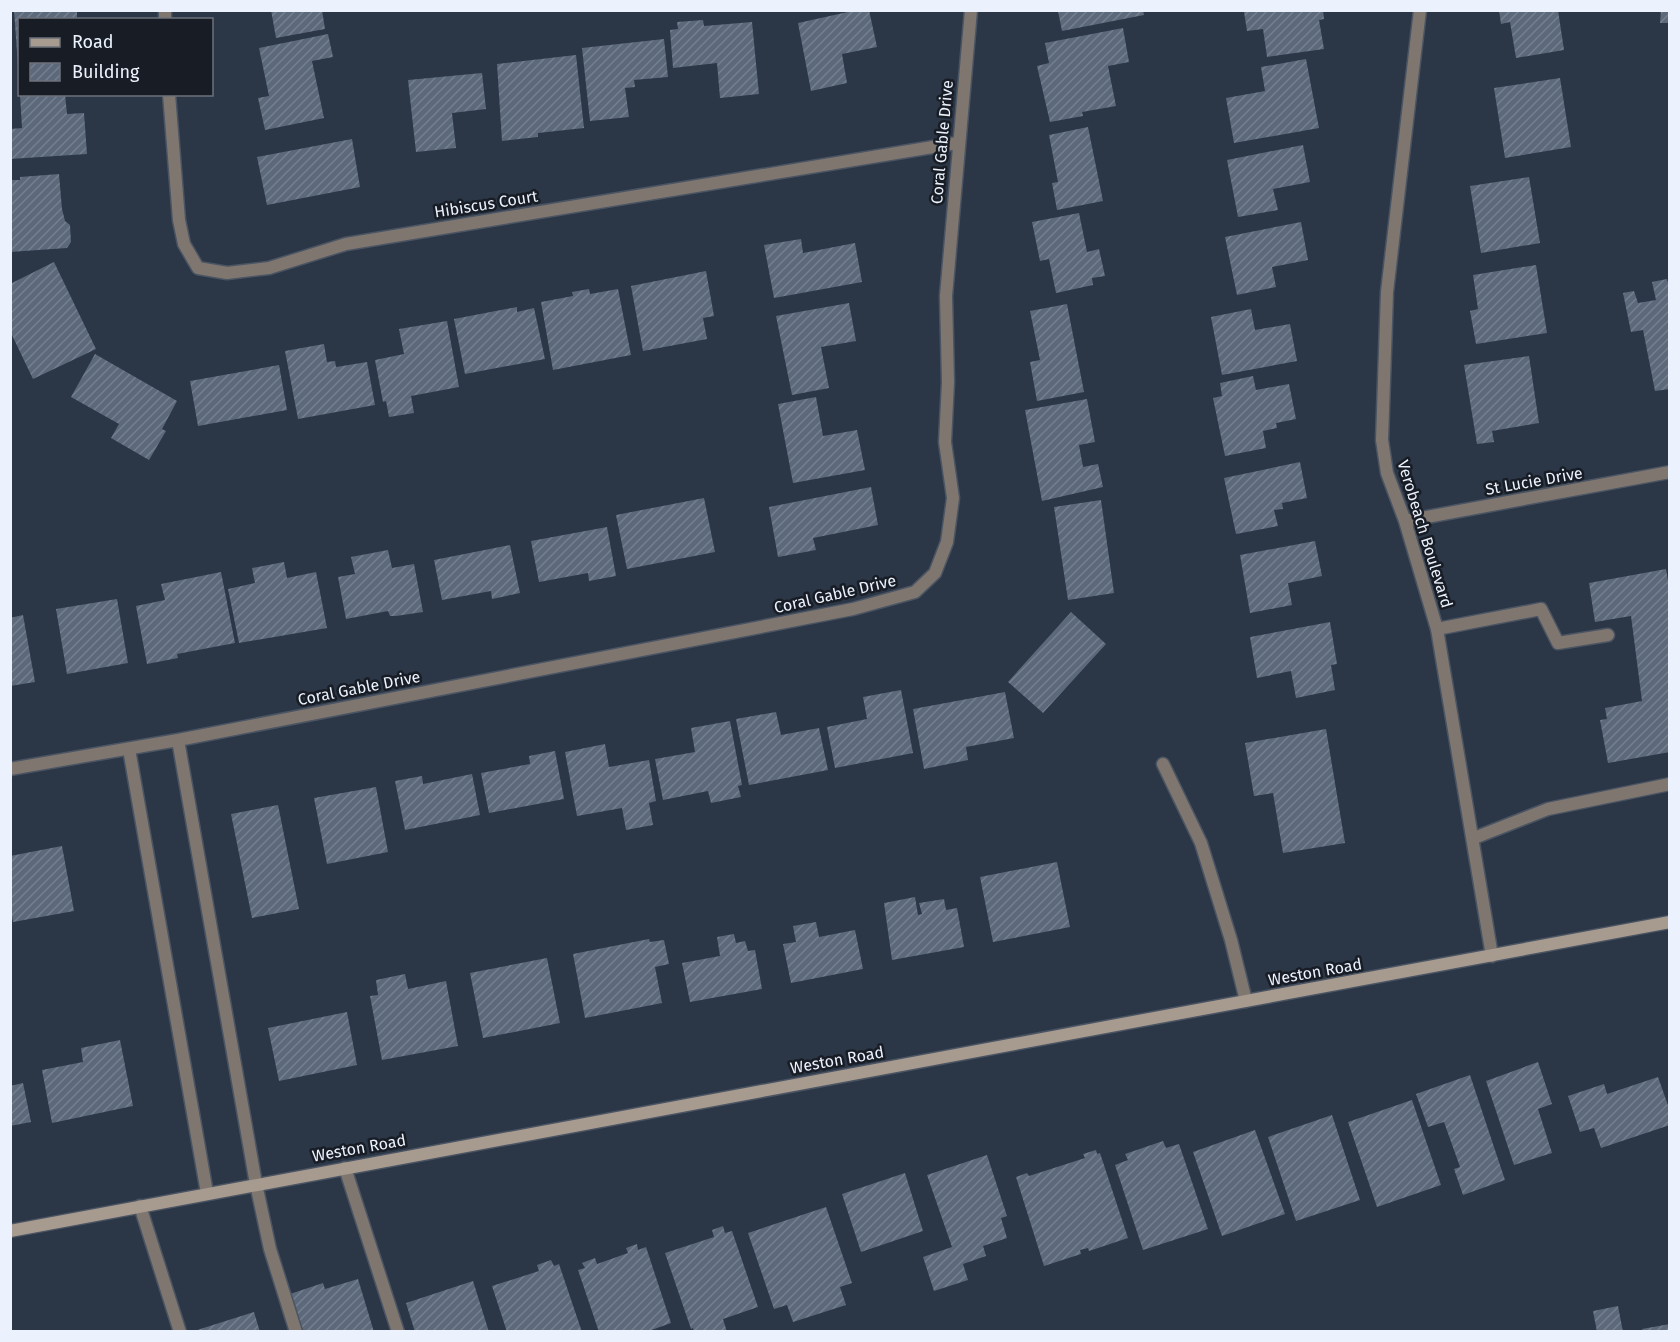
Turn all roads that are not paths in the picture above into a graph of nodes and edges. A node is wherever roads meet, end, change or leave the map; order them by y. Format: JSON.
{"nodes":[{"id":1,"x":971,"y":10,"type":"edge"},
{"id":2,"x":1420,"y":10,"type":"edge"},
{"id":3,"x":169,"y":96,"type":"edge"},
{"id":4,"x":957,"y":143,"type":"junction"},
{"id":5,"x":1670,"y":472,"type":"edge"},
{"id":6,"x":1405,"y":521,"type":"junction"},
{"id":7,"x":1437,"y":629,"type":"junction"},
{"id":8,"x":1608,"y":635,"type":"dead end"},
{"id":9,"x":178,"y":740,"type":"junction"},
{"id":10,"x":129,"y":749,"type":"junction"},
{"id":11,"x":1163,"y":764,"type":"dead end"},
{"id":12,"x":10,"y":769,"type":"edge"},
{"id":13,"x":1670,"y":784,"type":"edge"},
{"id":14,"x":1474,"y":838,"type":"junction"},
{"id":15,"x":1670,"y":922,"type":"edge"},
{"id":16,"x":1492,"y":956,"type":"junction"},
{"id":17,"x":1246,"y":1001,"type":"junction"},
{"id":18,"x":345,"y":1168,"type":"junction"},
{"id":19,"x":256,"y":1184,"type":"junction"},
{"id":20,"x":207,"y":1193,"type":"junction"},
{"id":21,"x":140,"y":1206,"type":"junction"},
{"id":22,"x":10,"y":1231,"type":"edge"},
{"id":23,"x":180,"y":1332,"type":"edge"},
{"id":24,"x":296,"y":1332,"type":"edge"},
{"id":25,"x":398,"y":1332,"type":"edge"}],
"edges":[{"from":1,"to":4,"type":"street","name":"Coral Gable Drive"},
{"from":2,"to":6,"type":"street","name":"Verobeach Boulevard"},
{"from":3,"to":4,"type":"street","name":"Hibiscus Court"},
{"from":4,"to":9,"type":"street","name":"Coral Gable Drive"},
{"from":5,"to":6,"type":"street","name":"St Lucie Drive"},
{"from":6,"to":7,"type":"street","name":"Verobeach Boulevard"},
{"from":7,"to":8,"type":"street"},
{"from":7,"to":14,"type":"street","name":"Verobeach Boulevard"},
{"from":9,"to":10,"type":"street","name":"Coral Gable Drive"},
{"from":9,"to":19,"type":"street"},
{"from":10,"to":12,"type":"street","name":"Coral Gable Drive"},
{"from":10,"to":20,"type":"street"},
{"from":11,"to":17,"type":"street"},
{"from":13,"to":14,"type":"street"},
{"from":14,"to":16,"type":"street","name":"Verobeach Boulevard"},
{"from":15,"to":16,"type":"main road","name":"Weston Road"},
{"from":16,"to":17,"type":"main road","name":"Weston Road"},
{"from":17,"to":18,"type":"main road","name":"Weston Road"},
{"from":18,"to":19,"type":"main road","name":"Weston Road"},
{"from":18,"to":25,"type":"street"},
{"from":19,"to":20,"type":"main road","name":"Weston Road"},
{"from":19,"to":24,"type":"street"},
{"from":20,"to":21,"type":"main road","name":"Weston Road"},
{"from":21,"to":22,"type":"main road","name":"Weston Road"},
{"from":21,"to":23,"type":"street"}]}
